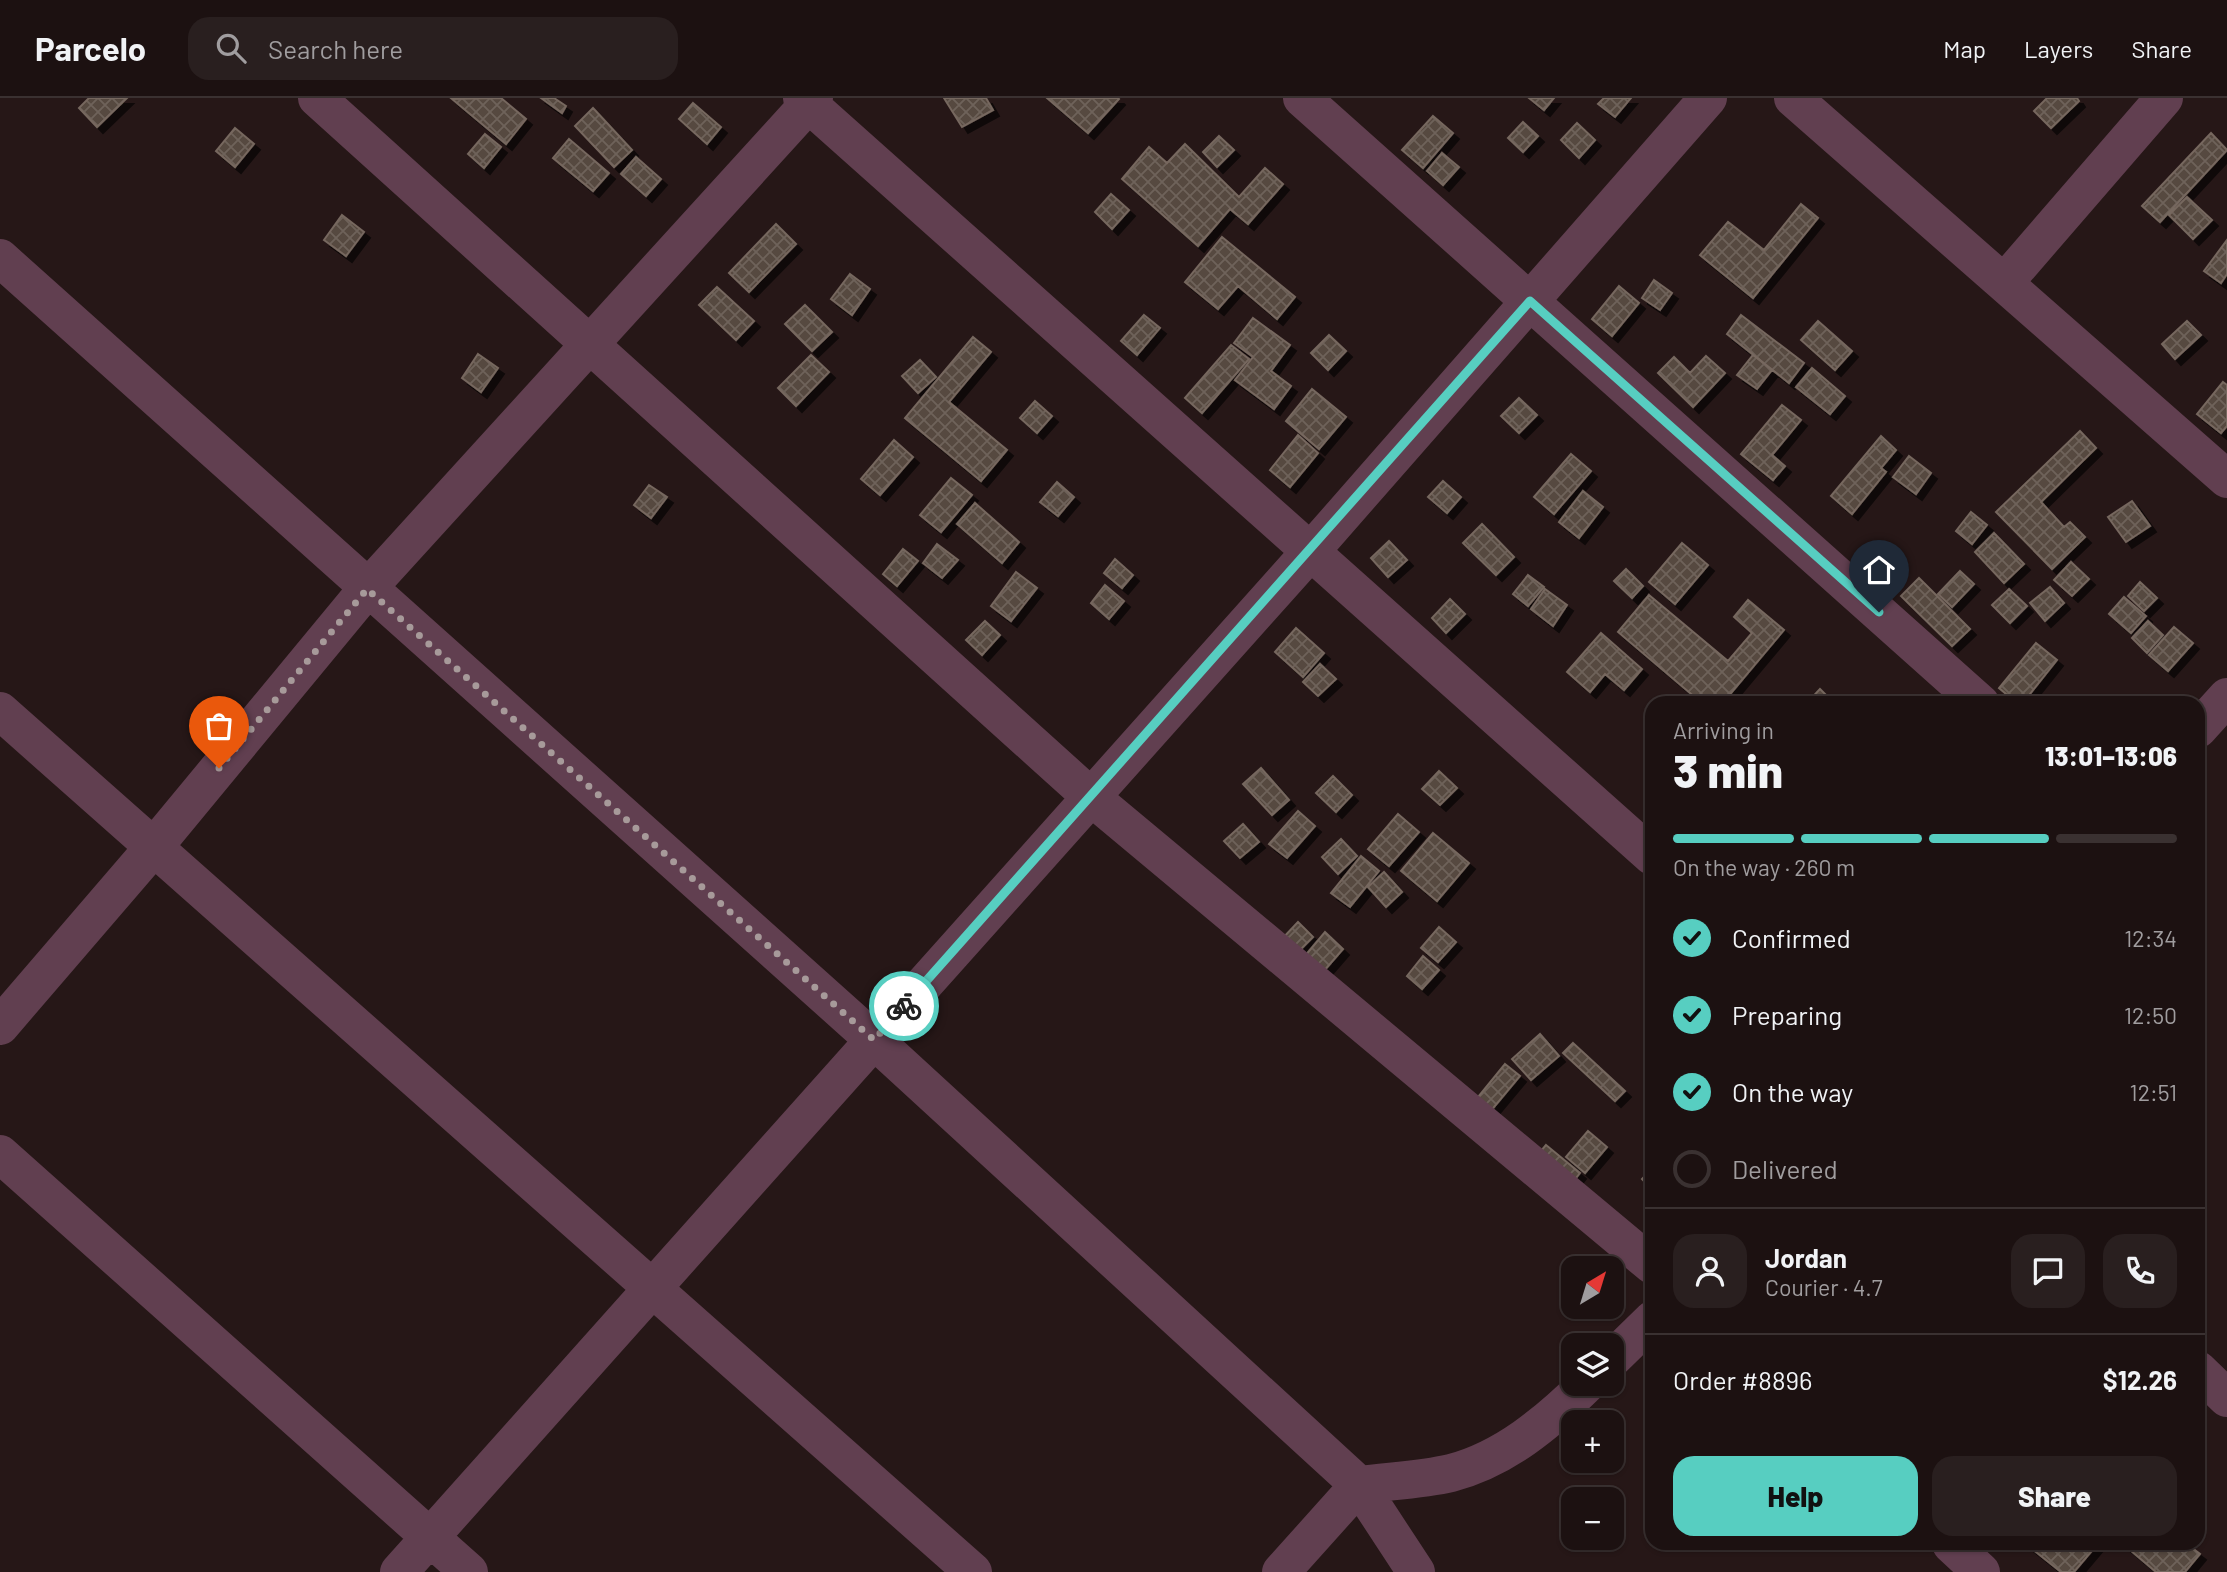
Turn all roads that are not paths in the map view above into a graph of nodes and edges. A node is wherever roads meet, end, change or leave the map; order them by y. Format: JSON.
{"nodes":[{"id":1,"x":317,"y":98,"type":"edge"},
{"id":2,"x":1302,"y":98,"type":"edge"},
{"id":3,"x":1708,"y":98,"type":"edge"},
{"id":4,"x":1793,"y":98,"type":"edge"},
{"id":5,"x":2164,"y":98,"type":"edge"},
{"id":6,"x":808,"y":100,"type":"edge"},
{"id":7,"x":0,"y":258,"type":"edge"},
{"id":8,"x":2004,"y":283,"type":"junction"},
{"id":9,"x":1530,"y":301,"type":"junction"},
{"id":10,"x":591,"y":343,"type":"junction"},
{"id":11,"x":2227,"y":479,"type":"edge"},
{"id":12,"x":1310,"y":552,"type":"junction"},
{"id":13,"x":367,"y":589,"type":"junction"},
{"id":14,"x":1972,"y":696,"type":"edge"},
{"id":15,"x":2227,"y":697,"type":"edge"},
{"id":16,"x":0,"y":711,"type":"edge"},
{"id":17,"x":2205,"y":721,"type":"edge"},
{"id":18,"x":1091,"y":797,"type":"junction"},
{"id":19,"x":153,"y":848,"type":"junction"},
{"id":20,"x":1645,"y":850,"type":"edge"},
{"id":21,"x":0,"y":1026,"type":"edge"},
{"id":22,"x":874,"y":1040,"type":"junction"},
{"id":23,"x":0,"y":1154,"type":"edge"},
{"id":24,"x":1645,"y":1259,"type":"edge"},
{"id":25,"x":651,"y":1289,"type":"junction"},
{"id":26,"x":1645,"y":1327,"type":"edge"},
{"id":27,"x":1624,"y":1347,"type":"edge"},
{"id":28,"x":2205,"y":1377,"type":"edge"},
{"id":29,"x":1575,"y":1396,"type":"edge"},
{"id":30,"x":2227,"y":1398,"type":"edge"},
{"id":31,"x":1359,"y":1485,"type":"junction"},
{"id":32,"x":430,"y":1538,"type":"junction"},
{"id":33,"x":1957,"y":1550,"type":"edge"},
{"id":34,"x":399,"y":1572,"type":"edge"},
{"id":35,"x":469,"y":1572,"type":"edge"},
{"id":36,"x":973,"y":1572,"type":"edge"},
{"id":37,"x":1281,"y":1572,"type":"edge"},
{"id":38,"x":1416,"y":1572,"type":"edge"},
{"id":39,"x":1981,"y":1572,"type":"edge"}],
"edges":[{"from":1,"to":10,"type":"street"},
{"from":2,"to":9,"type":"street"},
{"from":3,"to":9,"type":"street"},
{"from":4,"to":8,"type":"street"},
{"from":5,"to":8,"type":"street"},
{"from":6,"to":10,"type":"street"},
{"from":6,"to":12,"type":"street"},
{"from":7,"to":13,"type":"street"},
{"from":8,"to":11,"type":"street"},
{"from":9,"to":12,"type":"street"},
{"from":9,"to":14,"type":"street"},
{"from":10,"to":13,"type":"street"},
{"from":10,"to":18,"type":"street"},
{"from":12,"to":18,"type":"street"},
{"from":12,"to":20,"type":"street"},
{"from":13,"to":19,"type":"street"},
{"from":13,"to":22,"type":"street"},
{"from":15,"to":17,"type":"street"},
{"from":16,"to":19,"type":"street"},
{"from":18,"to":22,"type":"street"},
{"from":18,"to":24,"type":"street"},
{"from":19,"to":21,"type":"street"},
{"from":19,"to":25,"type":"street"},
{"from":22,"to":25,"type":"street"},
{"from":22,"to":31,"type":"street"},
{"from":23,"to":32,"type":"street"},
{"from":25,"to":32,"type":"street"},
{"from":25,"to":36,"type":"street"},
{"from":26,"to":27,"type":"street"},
{"from":28,"to":30,"type":"street"},
{"from":29,"to":31,"type":"street"},
{"from":31,"to":37,"type":"street"},
{"from":31,"to":38,"type":"street"},
{"from":32,"to":34,"type":"street"},
{"from":32,"to":35,"type":"street"},
{"from":33,"to":39,"type":"street"}]}
